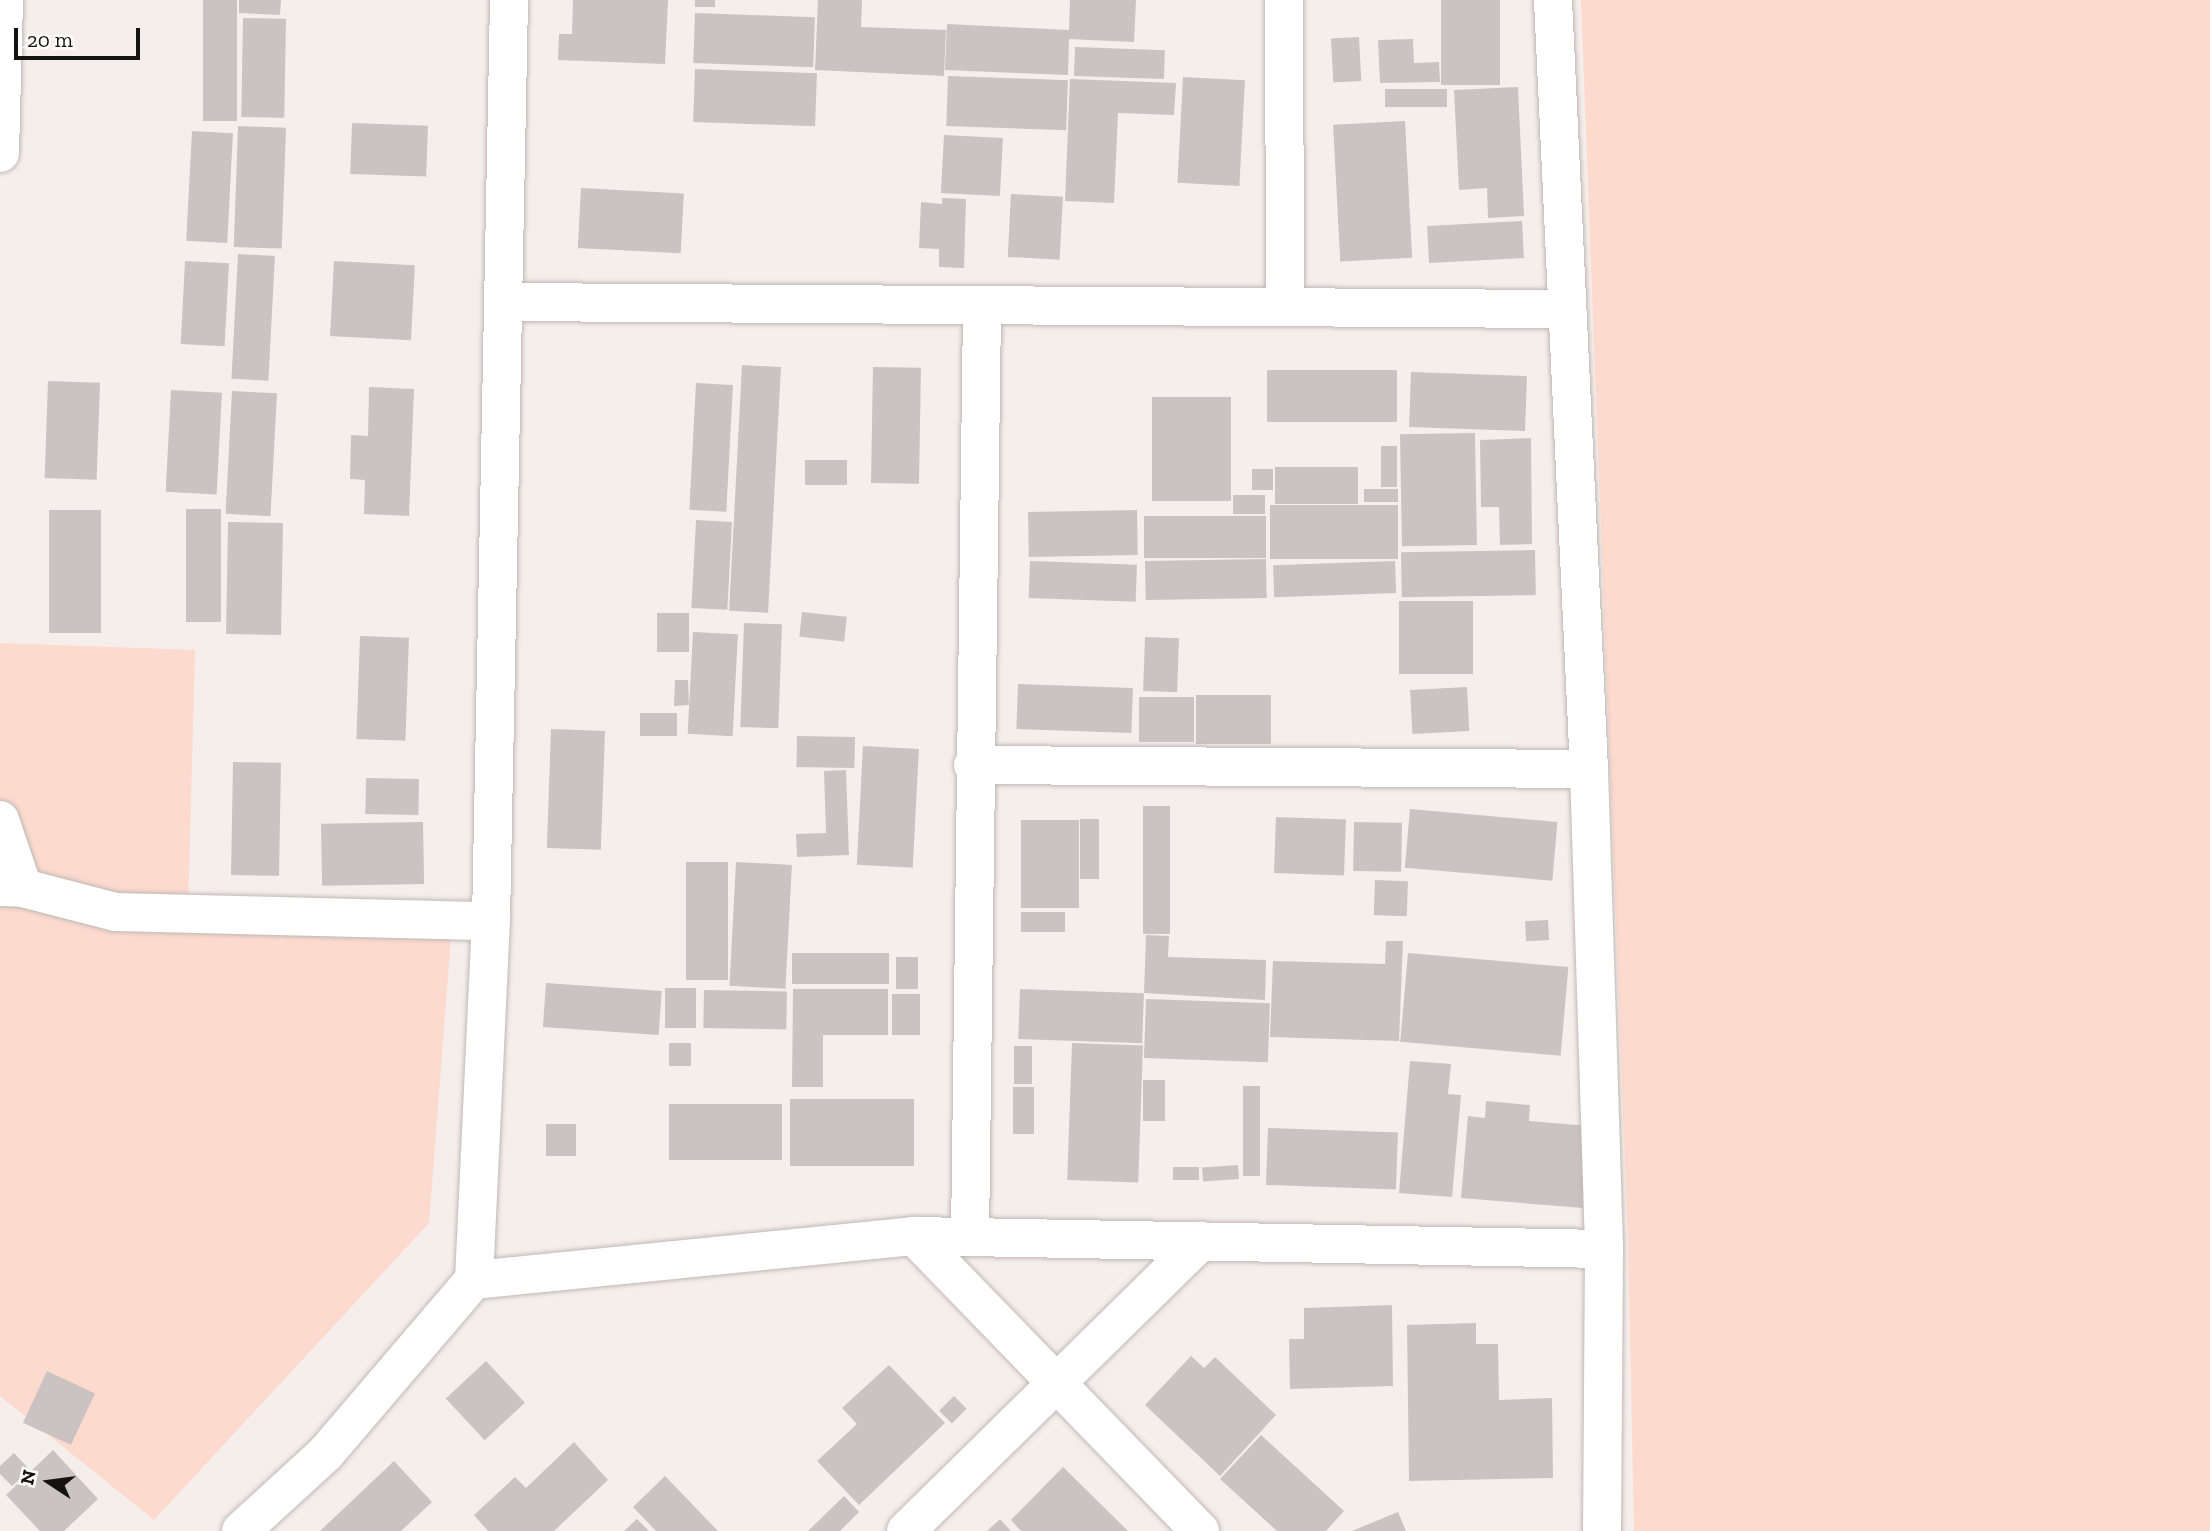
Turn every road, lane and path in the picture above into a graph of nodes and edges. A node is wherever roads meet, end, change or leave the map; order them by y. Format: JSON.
{"nodes":[{"id":1,"x":4,"y":0,"type":"edge"},
{"id":2,"x":509,"y":0,"type":"edge"},
{"id":3,"x":1284,"y":0,"type":"edge"},
{"id":4,"x":1553,"y":0,"type":"edge"},
{"id":5,"x":0,"y":153,"type":"edge"},
{"id":6,"x":504,"y":302,"type":"junction"},
{"id":7,"x":1285,"y":304,"type":"junction"},
{"id":8,"x":982,"y":306,"type":"junction"},
{"id":9,"x":1565,"y":309,"type":"junction"},
{"id":10,"x":973,"y":765,"type":"junction"},
{"id":11,"x":1589,"y":769,"type":"junction"},
{"id":12,"x":0,"y":820,"type":"edge"},
{"id":13,"x":12,"y":888,"type":"edge"},
{"id":14,"x":491,"y":920,"type":"junction"},
{"id":15,"x":914,"y":1236,"type":"junction"},
{"id":16,"x":970,"y":1237,"type":"junction"},
{"id":17,"x":1202,"y":1241,"type":"junction"},
{"id":18,"x":1604,"y":1249,"type":"junction"},
{"id":19,"x":474,"y":1280,"type":"junction"},
{"id":20,"x":1055,"y":1384,"type":"junction"},
{"id":21,"x":241,"y":1531,"type":"edge"},
{"id":22,"x":906,"y":1531,"type":"edge"},
{"id":23,"x":1200,"y":1531,"type":"edge"},
{"id":24,"x":1602,"y":1531,"type":"edge"}],
"edges":[{"from":1,"to":5,"type":"street"},
{"from":2,"to":6,"type":"street"},
{"from":3,"to":7,"type":"street"},
{"from":4,"to":9,"type":"street"},
{"from":6,"to":8,"type":"street"},
{"from":6,"to":14,"type":"street"},
{"from":7,"to":8,"type":"street"},
{"from":7,"to":9,"type":"street"},
{"from":8,"to":10,"type":"street"},
{"from":9,"to":11,"type":"street"},
{"from":10,"to":11,"type":"street"},
{"from":10,"to":16,"type":"street"},
{"from":11,"to":18,"type":"street"},
{"from":12,"to":13,"type":"street"},
{"from":13,"to":14,"type":"street"},
{"from":14,"to":19,"type":"street"},
{"from":15,"to":16,"type":"street"},
{"from":15,"to":19,"type":"street"},
{"from":15,"to":20,"type":"street"},
{"from":16,"to":17,"type":"street"},
{"from":17,"to":18,"type":"street"},
{"from":17,"to":20,"type":"street"},
{"from":18,"to":24,"type":"street"},
{"from":19,"to":21,"type":"street"},
{"from":20,"to":22,"type":"street"},
{"from":20,"to":23,"type":"street"}]}
